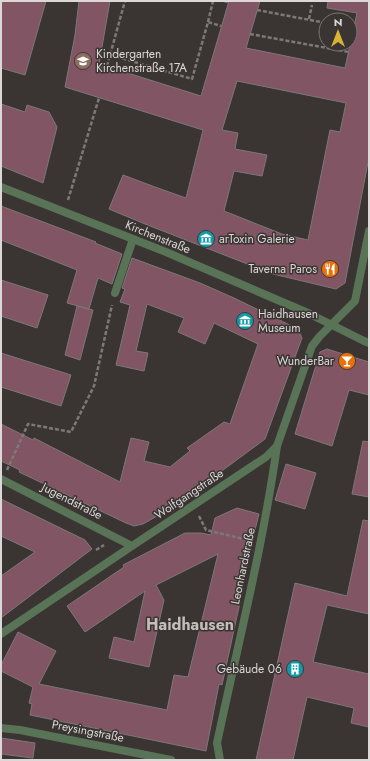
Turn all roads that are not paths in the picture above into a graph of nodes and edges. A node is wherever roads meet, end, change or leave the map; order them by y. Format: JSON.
{"nodes":[{"id":1,"x":1,"y":188,"type":"edge"},
{"id":2,"x":369,"y":230,"type":"edge"},
{"id":3,"x":132,"y":239,"type":"junction"},
{"id":4,"x":115,"y":293,"type":"road end"},
{"id":5,"x":332,"y":325,"type":"junction"},
{"id":6,"x":369,"y":343,"type":"edge"},
{"id":7,"x":277,"y":446,"type":"junction"},
{"id":8,"x":1,"y":479,"type":"edge"},
{"id":9,"x":132,"y":546,"type":"junction"},
{"id":10,"x":1,"y":634,"type":"edge"},
{"id":11,"x":1,"y":728,"type":"edge"},
{"id":12,"x":171,"y":760,"type":"edge"},
{"id":13,"x":220,"y":760,"type":"edge"}],
"edges":[{"from":1,"to":3,"type":"street","name":"Kirchenstraße"},
{"from":2,"to":5,"type":"street","name":"Wolfgangstraße"},
{"from":3,"to":4,"type":"street"},
{"from":3,"to":5,"type":"street","name":"Kirchenstraße"},
{"from":5,"to":6,"type":"street","name":"Kirchenstraße"},
{"from":5,"to":7,"type":"street","name":"Wolfgangstraße"},
{"from":7,"to":9,"type":"street","name":"Wolfgangstraße"},
{"from":7,"to":13,"type":"street","name":"Leonhardstraße"},
{"from":8,"to":9,"type":"street","name":"Jugendstraße"},
{"from":9,"to":10,"type":"street","name":"Wolfgangstraße"},
{"from":11,"to":12,"type":"street","name":"Preysingstraße"}]}
